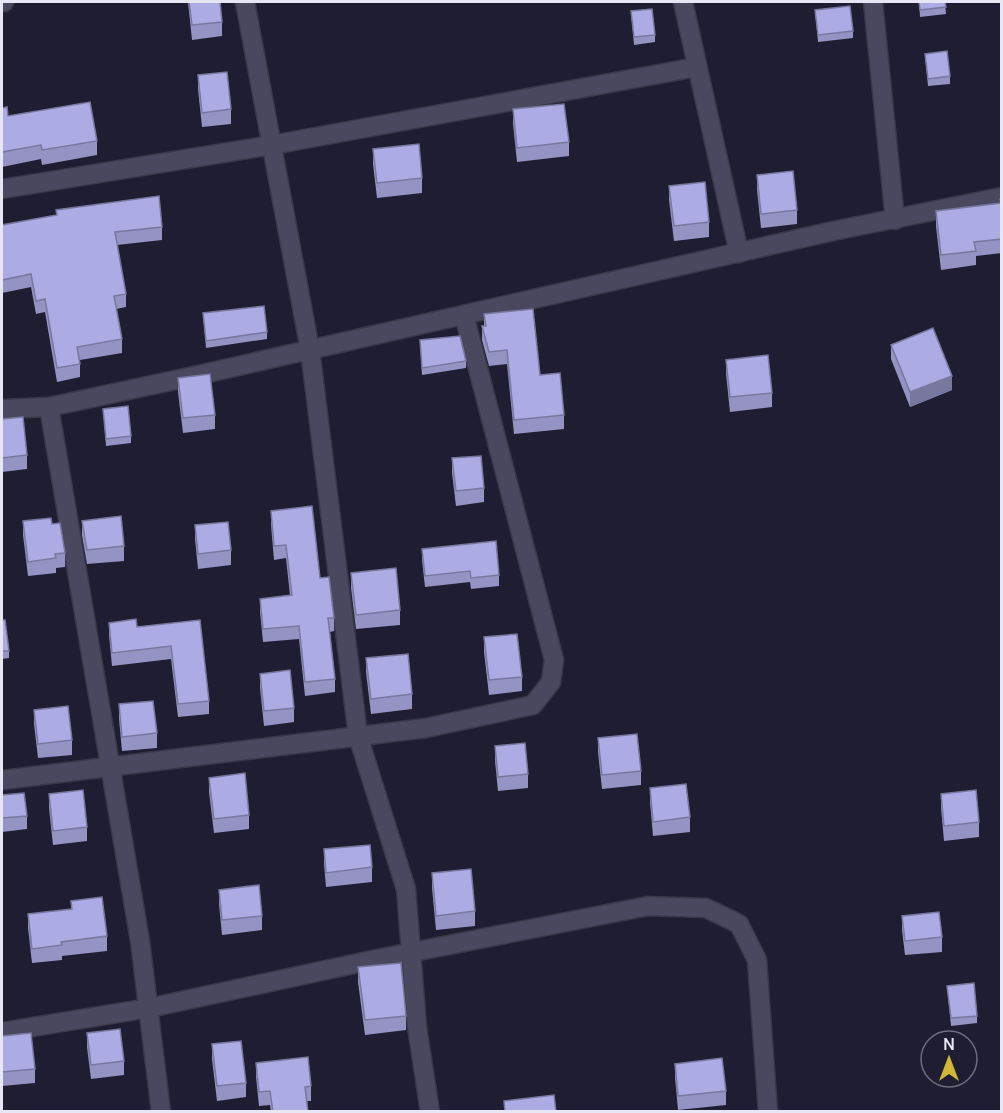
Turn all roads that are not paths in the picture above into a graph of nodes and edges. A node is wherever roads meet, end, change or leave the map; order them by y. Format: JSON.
{"nodes":[{"id":1,"x":245,"y":2,"type":"edge"},
{"id":2,"x":682,"y":2,"type":"edge"},
{"id":3,"x":873,"y":2,"type":"edge"},
{"id":4,"x":697,"y":67,"type":"junction"},
{"id":5,"x":272,"y":145,"type":"junction"},
{"id":6,"x":2,"y":189,"type":"edge"},
{"id":7,"x":1002,"y":197,"type":"edge"},
{"id":8,"x":895,"y":219,"type":"junction"},
{"id":9,"x":738,"y":253,"type":"junction"},
{"id":10,"x":464,"y":315,"type":"junction"},
{"id":11,"x":310,"y":350,"type":"junction"},
{"id":12,"x":49,"y":406,"type":"junction"},
{"id":13,"x":2,"y":409,"type":"edge"},
{"id":14,"x":358,"y":736,"type":"junction"},
{"id":15,"x":108,"y":767,"type":"junction"},
{"id":16,"x":2,"y":780,"type":"edge"},
{"id":17,"x":411,"y":952,"type":"junction"},
{"id":18,"x":149,"y":1008,"type":"junction"},
{"id":19,"x":2,"y":1032,"type":"edge"},
{"id":20,"x":161,"y":1112,"type":"edge"},
{"id":21,"x":430,"y":1112,"type":"edge"},
{"id":22,"x":768,"y":1112,"type":"edge"}],
"edges":[{"from":1,"to":5,"type":"street"},
{"from":2,"to":4,"type":"street"},
{"from":3,"to":8,"type":"street"},
{"from":4,"to":5,"type":"street"},
{"from":4,"to":9,"type":"street"},
{"from":5,"to":6,"type":"street"},
{"from":5,"to":11,"type":"street"},
{"from":7,"to":8,"type":"street"},
{"from":8,"to":9,"type":"street"},
{"from":9,"to":10,"type":"street"},
{"from":10,"to":11,"type":"street"},
{"from":10,"to":14,"type":"street"},
{"from":11,"to":12,"type":"street"},
{"from":11,"to":14,"type":"street"},
{"from":12,"to":13,"type":"street"},
{"from":12,"to":15,"type":"street"},
{"from":14,"to":15,"type":"street"},
{"from":14,"to":17,"type":"street"},
{"from":15,"to":16,"type":"street"},
{"from":15,"to":18,"type":"street"},
{"from":17,"to":18,"type":"street"},
{"from":17,"to":21,"type":"street"},
{"from":17,"to":22,"type":"street"},
{"from":18,"to":19,"type":"street"},
{"from":18,"to":20,"type":"street"}]}
